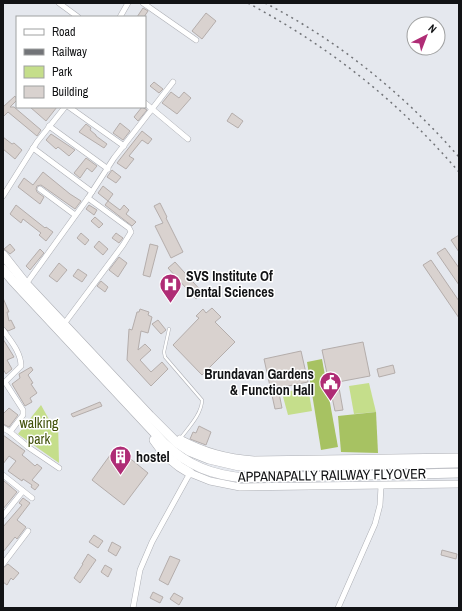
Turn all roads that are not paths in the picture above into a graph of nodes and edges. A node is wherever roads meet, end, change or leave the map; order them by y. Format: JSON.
{"nodes":[{"id":1,"x":59,"y":3,"type":"edge"},
{"id":2,"x":128,"y":3,"type":"edge"},
{"id":3,"x":142,"y":3,"type":"edge"},
{"id":4,"x":77,"y":16,"type":"edge"},
{"id":5,"x":121,"y":16,"type":"edge"},
{"id":6,"x":196,"y":40,"type":"dead end"},
{"id":7,"x":173,"y":82,"type":"dead end"},
{"id":8,"x":146,"y":104,"type":"edge"},
{"id":9,"x":64,"y":108,"type":"edge"},
{"id":10,"x":70,"y":108,"type":"edge"},
{"id":11,"x":153,"y":109,"type":"junction"},
{"id":12,"x":49,"y":126,"type":"junction"},
{"id":13,"x":188,"y":139,"type":"dead end"},
{"id":14,"x":124,"y":146,"type":"junction"},
{"id":15,"x":33,"y":148,"type":"junction"},
{"id":16,"x":108,"y":169,"type":"junction"},
{"id":17,"x":40,"y":189,"type":"dead end"},
{"id":18,"x":92,"y":192,"type":"junction"},
{"id":19,"x":3,"y":196,"type":"edge"},
{"id":20,"x":88,"y":198,"type":"junction"},
{"id":21,"x":75,"y":215,"type":"junction"},
{"id":22,"x":3,"y":255,"type":"edge"},
{"id":23,"x":3,"y":269,"type":"edge"},
{"id":24,"x":26,"y":284,"type":"junction"},
{"id":25,"x":64,"y":324,"type":"junction"},
{"id":26,"x":169,"y":329,"type":"dead end"},
{"id":27,"x":3,"y":330,"type":"edge"},
{"id":28,"x":89,"y":356,"type":"junction"},
{"id":29,"x":4,"y":382,"type":"edge"},
{"id":30,"x":147,"y":419,"type":"junction"},
{"id":31,"x":3,"y":428,"type":"edge"},
{"id":32,"x":10,"y":432,"type":"junction"},
{"id":33,"x":180,"y":439,"type":"junction"},
{"id":34,"x":459,"y":457,"type":"edge"},
{"id":35,"x":459,"y":463,"type":"edge"},
{"id":36,"x":59,"y":468,"type":"dead end"},
{"id":37,"x":190,"y":473,"type":"junction"},
{"id":38,"x":459,"y":473,"type":"edge"},
{"id":39,"x":3,"y":475,"type":"edge"},
{"id":40,"x":459,"y":484,"type":"edge"},
{"id":41,"x":381,"y":486,"type":"junction"},
{"id":42,"x":23,"y":491,"type":"junction"},
{"id":43,"x":32,"y":498,"type":"dead end"},
{"id":44,"x":3,"y":516,"type":"edge"},
{"id":45,"x":28,"y":531,"type":"dead end"},
{"id":46,"x":3,"y":564,"type":"edge"},
{"id":47,"x":133,"y":608,"type":"edge"},
{"id":48,"x":338,"y":608,"type":"edge"}],
"edges":[{"from":1,"to":4,"type":"street"},
{"from":2,"to":5,"type":"street"},
{"from":3,"to":6,"type":"street"},
{"from":7,"to":11,"type":"street"},
{"from":8,"to":11,"type":"street"},
{"from":9,"to":12,"type":"street"},
{"from":10,"to":14,"type":"street"},
{"from":11,"to":13,"type":"street"},
{"from":11,"to":14,"type":"street"},
{"from":12,"to":15,"type":"street"},
{"from":12,"to":16,"type":"street"},
{"from":14,"to":16,"type":"street"},
{"from":15,"to":18,"type":"street"},
{"from":15,"to":19,"type":"street"},
{"from":16,"to":18,"type":"street"},
{"from":17,"to":21,"type":"street"},
{"from":18,"to":20,"type":"street"},
{"from":20,"to":21,"type":"street"},
{"from":20,"to":25,"type":"street"},
{"from":21,"to":24,"type":"street"},
{"from":22,"to":24,"type":"highway"},
{"from":23,"to":28,"type":"highway"},
{"from":24,"to":25,"type":"highway"},
{"from":25,"to":28,"type":"highway"},
{"from":26,"to":33,"type":"lane"},
{"from":27,"to":29,"type":"street"},
{"from":28,"to":30,"type":"highway"},
{"from":29,"to":32,"type":"street"},
{"from":30,"to":33,"type":"highway"},
{"from":30,"to":35,"type":"highway","name":"APPANAPALLY RAILWAY FLYOVER"},
{"from":30,"to":37,"type":"highway"},
{"from":30,"to":38,"type":"highway","name":"APPANAPALLY RAILWAY FLYOVER"},
{"from":31,"to":32,"type":"street"},
{"from":32,"to":36,"type":"street"},
{"from":33,"to":34,"type":"street"},
{"from":37,"to":41,"type":"street"},
{"from":37,"to":47,"type":"street"},
{"from":39,"to":42,"type":"street"},
{"from":40,"to":41,"type":"street"},
{"from":41,"to":48,"type":"street"},
{"from":42,"to":43,"type":"street"},
{"from":42,"to":44,"type":"street"},
{"from":45,"to":46,"type":"street"}]}
